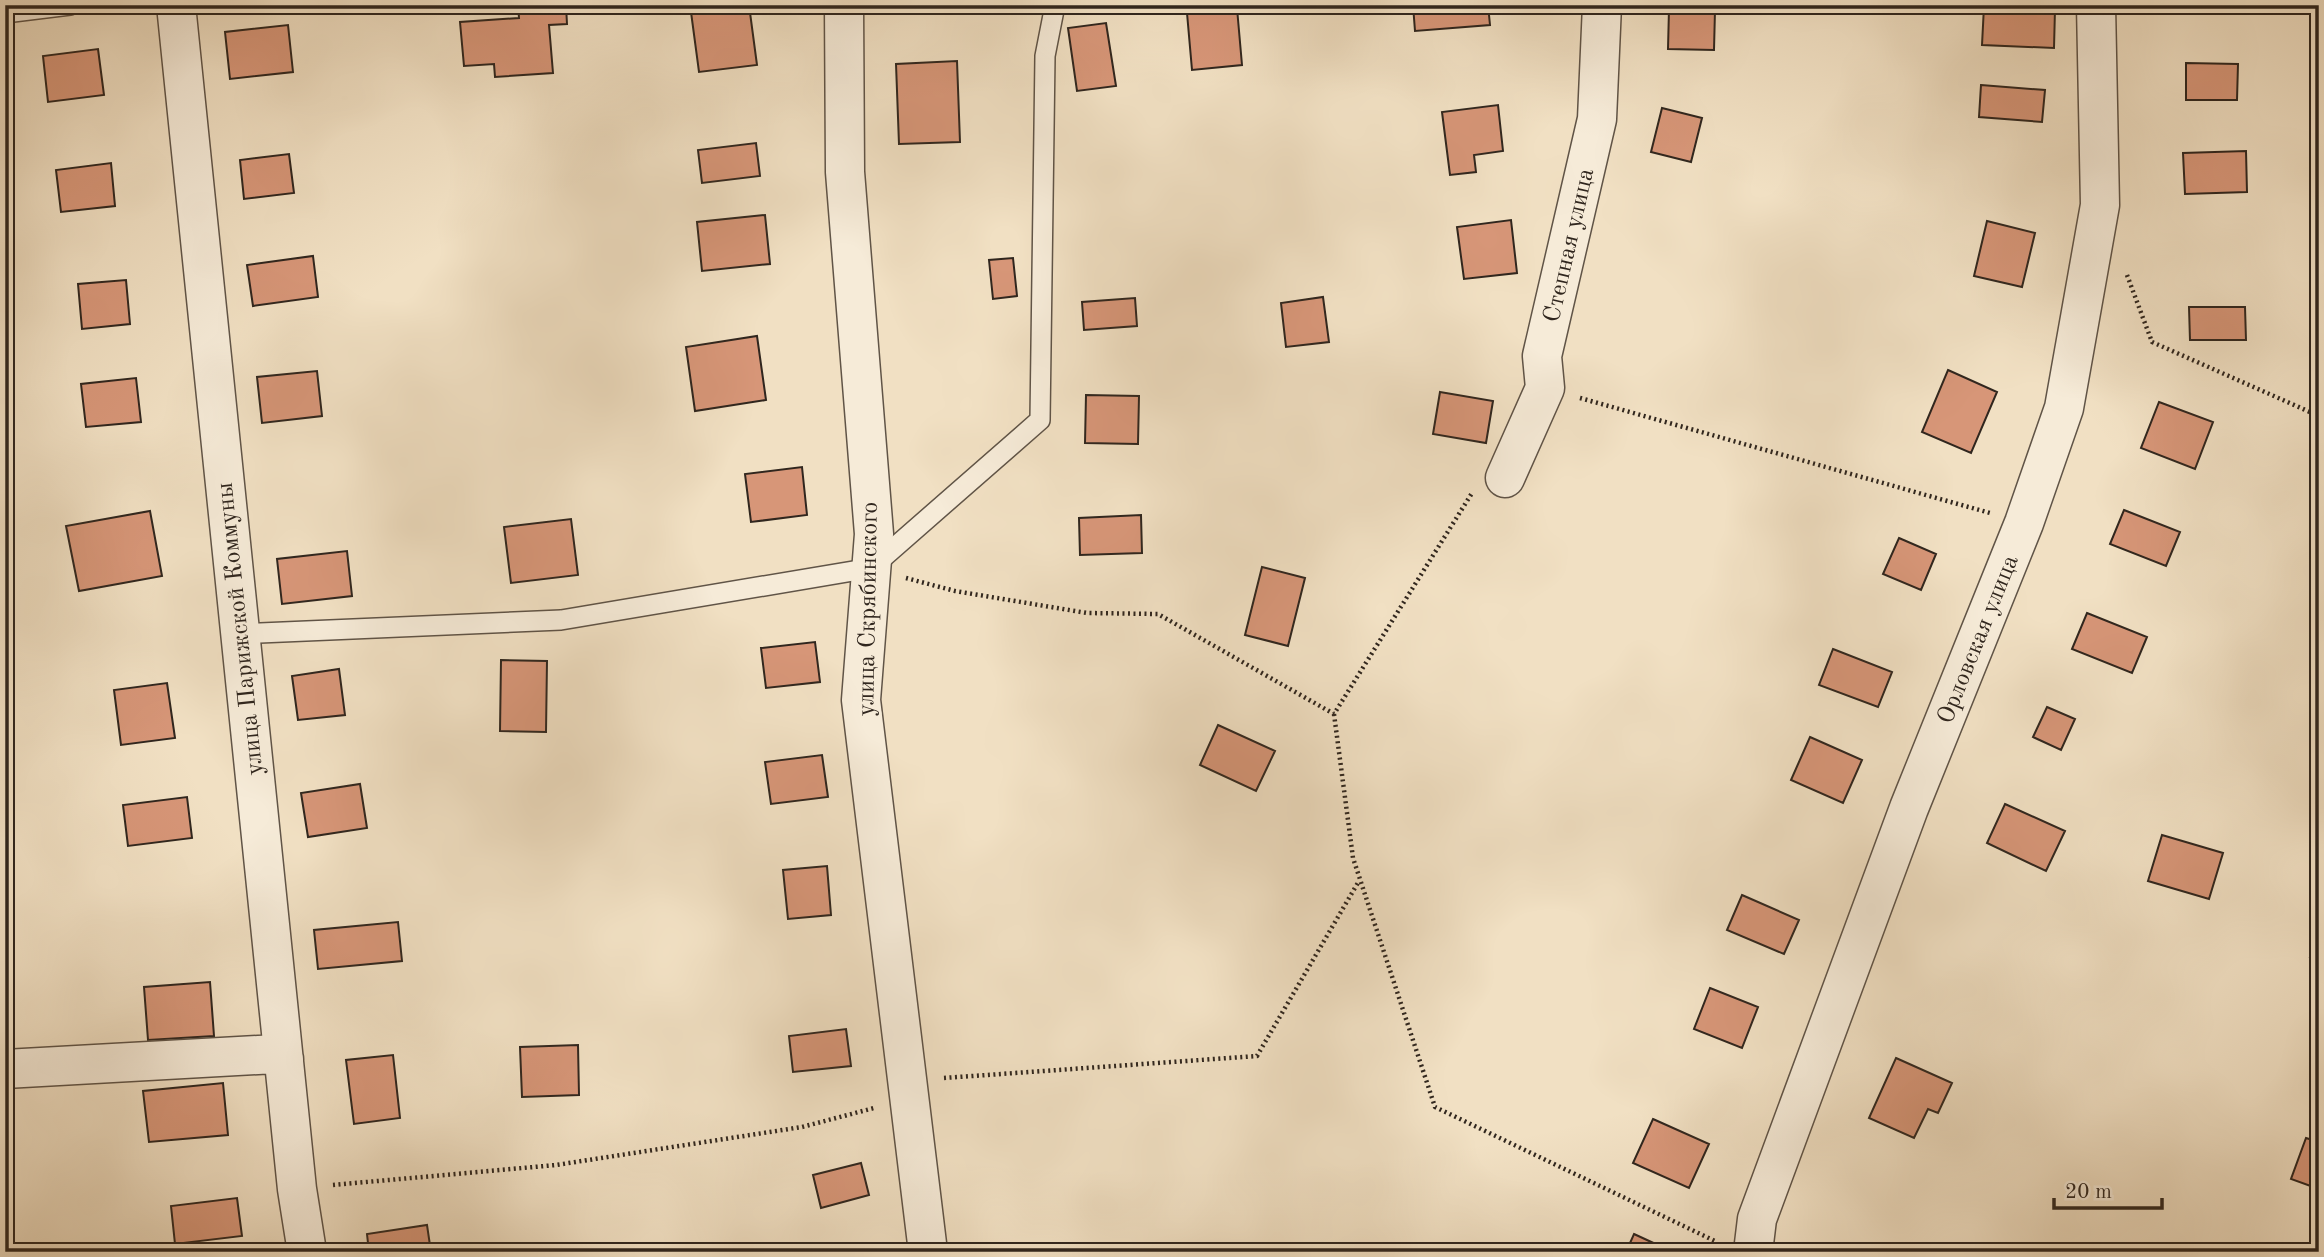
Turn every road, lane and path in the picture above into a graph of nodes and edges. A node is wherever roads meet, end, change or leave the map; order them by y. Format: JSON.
{"nodes":[{"id":1,"x":70,"y":5,"type":"edge"},
{"id":2,"x":176,"y":5,"type":"edge"},
{"id":3,"x":844,"y":5,"type":"edge"},
{"id":4,"x":1055,"y":5,"type":"edge"},
{"id":5,"x":1602,"y":5,"type":"edge"},
{"id":6,"x":2096,"y":5,"type":"edge"},
{"id":7,"x":5,"y":13,"type":"edge"},
{"id":8,"x":2124,"y":267,"type":"dead end"},
{"id":9,"x":1545,"y":388,"type":"junction"},
{"id":10,"x":2319,"y":416,"type":"edge"},
{"id":11,"x":1492,"y":480,"type":"joint"},
{"id":12,"x":2024,"y":523,"type":"junction"},
{"id":13,"x":871,"y":568,"type":"junction"},
{"id":14,"x":239,"y":634,"type":"junction"},
{"id":15,"x":1334,"y":714,"type":"junction"},
{"id":16,"x":1360,"y":880,"type":"junction"},
{"id":17,"x":284,"y":1059,"type":"junction"},
{"id":18,"x":5,"y":1069,"type":"edge"},
{"id":19,"x":908,"y":1089,"type":"junction"},
{"id":20,"x":297,"y":1189,"type":"junction"},
{"id":21,"x":1745,"y":1239,"type":"edge"},
{"id":22,"x":307,"y":1252,"type":"edge"},
{"id":23,"x":928,"y":1252,"type":"edge"},
{"id":24,"x":1780,"y":1252,"type":"edge"}],
"edges":[{"from":1,"to":7,"type":"lane"},
{"from":2,"to":14,"type":"street","name":"улица Парижской Коммуны"},
{"from":3,"to":13,"type":"street","name":"улица Скрябинского"},
{"from":4,"to":13,"type":"lane"},
{"from":5,"to":9,"type":"street","name":"Степная улица"},
{"from":6,"to":12,"type":"street","name":"Орловская улица"},
{"from":8,"to":10,"type":"path"},
{"from":9,"to":11,"type":"street","name":"Степная улица"},
{"from":9,"to":12,"type":"path"},
{"from":11,"to":15,"type":"path"},
{"from":12,"to":21,"type":"street","name":"Орловская улица"},
{"from":13,"to":14,"type":"lane"},
{"from":13,"to":15,"type":"path"},
{"from":13,"to":19,"type":"street","name":"улица Скрябинского"},
{"from":14,"to":17,"type":"street","name":"улица Парижской Коммуны"},
{"from":15,"to":16,"type":"path"},
{"from":16,"to":19,"type":"path"},
{"from":16,"to":21,"type":"path"},
{"from":17,"to":18,"type":"street"},
{"from":17,"to":20,"type":"street","name":"улица Парижской Коммуны"},
{"from":19,"to":20,"type":"path"},
{"from":19,"to":23,"type":"street","name":"улица Скрябинского"},
{"from":20,"to":22,"type":"street","name":"улица Парижской Коммуны"},
{"from":21,"to":24,"type":"street"}]}
